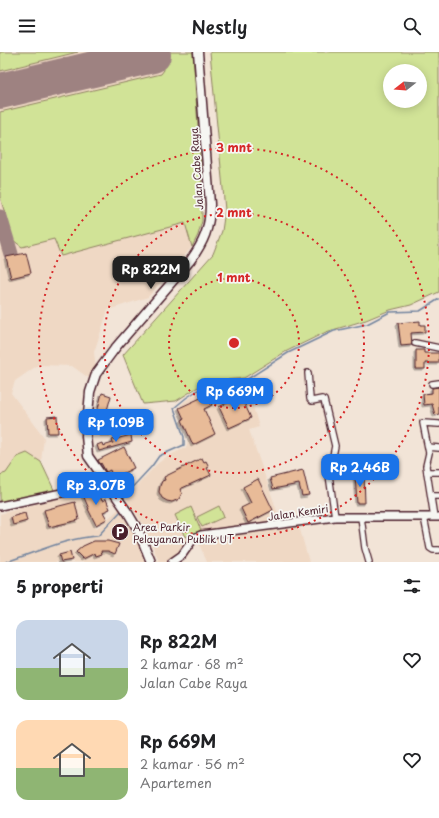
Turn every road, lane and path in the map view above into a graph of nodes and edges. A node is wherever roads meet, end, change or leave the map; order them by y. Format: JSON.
{"nodes":[{"id":1,"x":198,"y":52,"type":"edge"},
{"id":2,"x":415,"y":342,"type":"dead end"},
{"id":3,"x":439,"y":348,"type":"edge"},
{"id":4,"x":308,"y":373,"type":"dead end"},
{"id":5,"x":439,"y":383,"type":"edge"},
{"id":6,"x":432,"y":384,"type":"dead end"},
{"id":7,"x":439,"y":424,"type":"edge"},
{"id":8,"x":428,"y":447,"type":"junction"},
{"id":9,"x":439,"y":448,"type":"edge"},
{"id":10,"x":427,"y":472,"type":"junction"},
{"id":11,"x":439,"y":472,"type":"edge"},
{"id":12,"x":105,"y":480,"type":"junction"},
{"id":13,"x":431,"y":496,"type":"junction"},
{"id":14,"x":439,"y":496,"type":"edge"},
{"id":15,"x":0,"y":506,"type":"edge"},
{"id":16,"x":335,"y":517,"type":"junction"},
{"id":17,"x":361,"y":517,"type":"junction"},
{"id":18,"x":424,"y":517,"type":"junction"},
{"id":19,"x":436,"y":517,"type":"edge"},
{"id":20,"x":439,"y":550,"type":"edge"},
{"id":21,"x":151,"y":562,"type":"edge"},
{"id":22,"x":172,"y":562,"type":"edge"},
{"id":23,"x":369,"y":562,"type":"edge"}],
"edges":[{"from":1,"to":12,"type":"main road","name":"Jalan Cabe Raya"},
{"from":2,"to":3,"type":"street"},
{"from":4,"to":16,"type":"street"},
{"from":5,"to":6,"type":"street"},
{"from":7,"to":8,"type":"street"},
{"from":8,"to":9,"type":"street"},
{"from":8,"to":10,"type":"street"},
{"from":10,"to":11,"type":"street"},
{"from":10,"to":13,"type":"street"},
{"from":12,"to":15,"type":"street"},
{"from":12,"to":21,"type":"main road","name":"Jalan Cabe Raya"},
{"from":13,"to":14,"type":"street"},
{"from":13,"to":19,"type":"street"},
{"from":16,"to":17,"type":"street","name":"Jalan Kemiri"},
{"from":16,"to":22,"type":"street","name":"Jalan Kemiri"},
{"from":17,"to":18,"type":"street","name":"Jalan Kemiri"},
{"from":17,"to":23,"type":"street"},
{"from":18,"to":19,"type":"street","name":"Jalan Kemiri"},
{"from":18,"to":20,"type":"street"}]}
